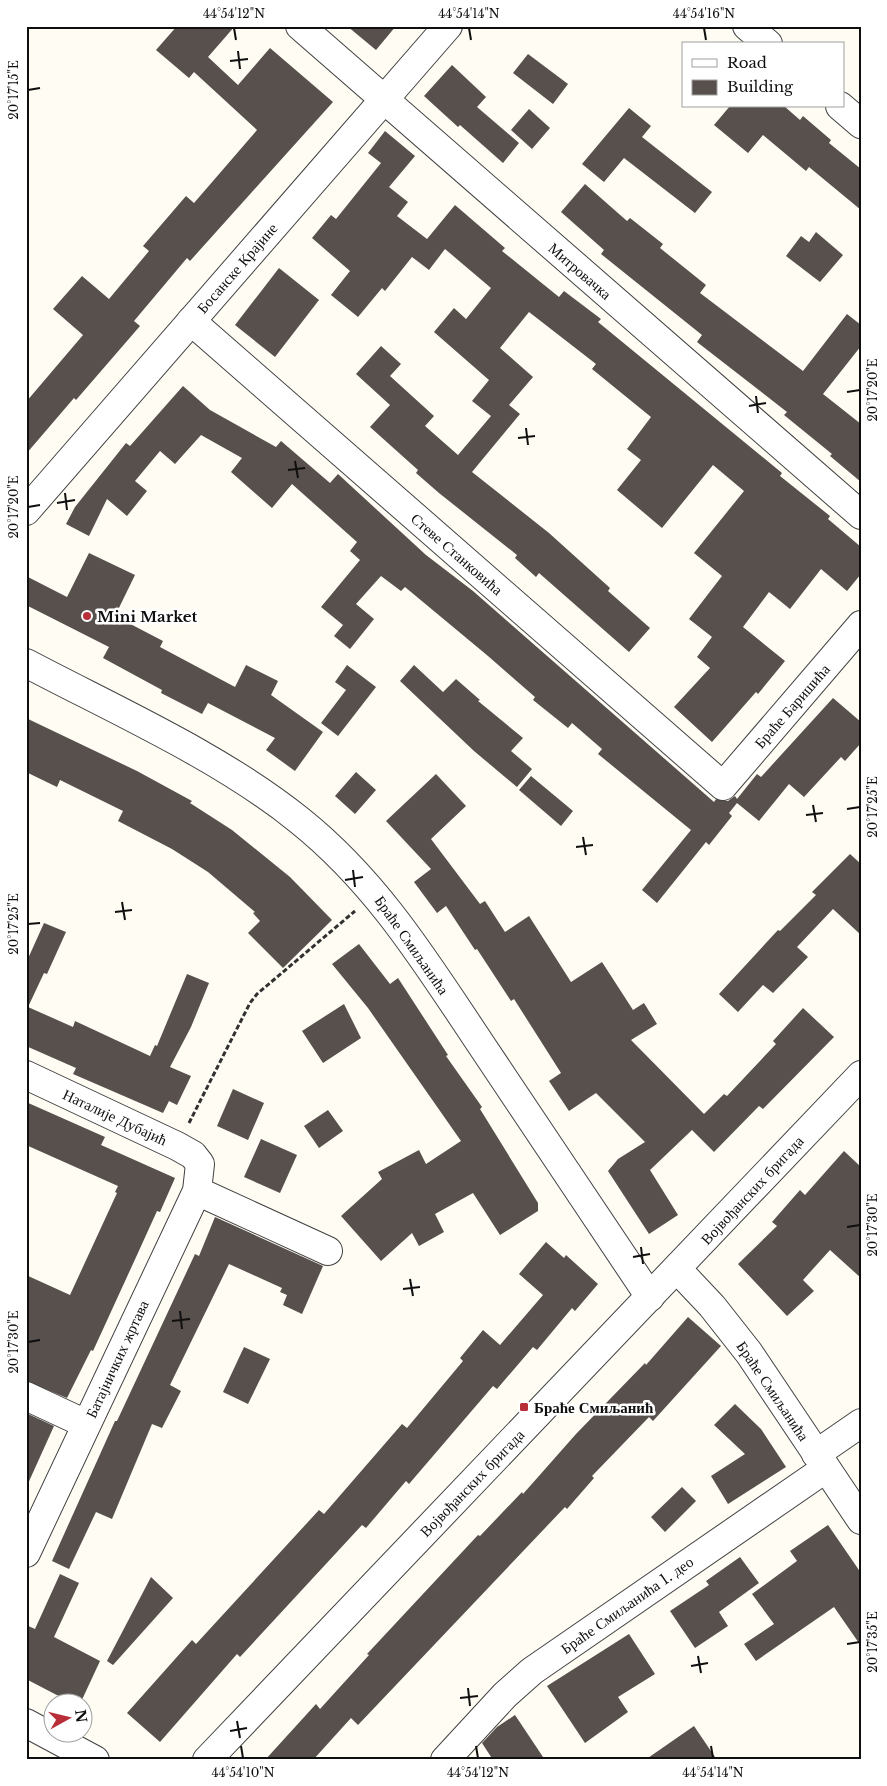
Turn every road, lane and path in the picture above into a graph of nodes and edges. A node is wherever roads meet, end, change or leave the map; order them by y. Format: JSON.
{"nodes":[{"id":1,"x":300,"y":26,"type":"edge"},
{"id":2,"x":448,"y":26,"type":"edge"},
{"id":3,"x":748,"y":26,"type":"edge"},
{"id":4,"x":766,"y":42,"type":"edge"},
{"id":5,"x":384,"y":99,"type":"junction"},
{"id":6,"x":842,"y":108,"type":"edge"},
{"id":7,"x":861,"y":124,"type":"edge"},
{"id":8,"x":191,"y":321,"type":"junction"},
{"id":9,"x":26,"y":511,"type":"edge"},
{"id":10,"x":861,"y":515,"type":"edge"},
{"id":11,"x":861,"y":625,"type":"edge"},
{"id":12,"x":26,"y":663,"type":"edge"},
{"id":13,"x":723,"y":786,"type":"joint"},
{"id":14,"x":376,"y":893,"type":"junction"},
{"id":15,"x":26,"y":1075,"type":"edge"},
{"id":16,"x":861,"y":1075,"type":"edge"},
{"id":17,"x":178,"y":1146,"type":"junction"},
{"id":18,"x":200,"y":1164,"type":"joint"},
{"id":19,"x":197,"y":1191,"type":"junction"},
{"id":20,"x":328,"y":1251,"type":"dead end"},
{"id":21,"x":677,"y":1269,"type":"junction"},
{"id":22,"x":650,"y":1297,"type":"junction"},
{"id":23,"x":26,"y":1396,"type":"edge"},
{"id":24,"x":861,"y":1423,"type":"edge"},
{"id":25,"x":86,"y":1424,"type":"junction"},
{"id":26,"x":820,"y":1461,"type":"junction"},
{"id":27,"x":861,"y":1520,"type":"edge"},
{"id":28,"x":26,"y":1552,"type":"edge"},
{"id":29,"x":26,"y":1723,"type":"edge"},
{"id":30,"x":95,"y":1760,"type":"edge"},
{"id":31,"x":207,"y":1760,"type":"edge"},
{"id":32,"x":445,"y":1760,"type":"edge"}],
"edges":[{"from":1,"to":5,"type":"street","name":"Митровачка"},
{"from":2,"to":5,"type":"street","name":"Босанске Крајине"},
{"from":3,"to":4,"type":"street"},
{"from":5,"to":8,"type":"street","name":"Босанске Крајине"},
{"from":5,"to":10,"type":"street","name":"Митровачка"},
{"from":6,"to":7,"type":"street"},
{"from":8,"to":9,"type":"street","name":"Босанске Крајине"},
{"from":8,"to":13,"type":"street","name":"Стеве Станковића"},
{"from":11,"to":13,"type":"street","name":"Браће Баришића"},
{"from":12,"to":14,"type":"street","name":"Браће Смиљанића"},
{"from":14,"to":17,"type":"path"},
{"from":14,"to":22,"type":"street","name":"Браће Смиљанића"},
{"from":15,"to":17,"type":"street","name":"Наталије Дубајић"},
{"from":16,"to":21,"type":"street","name":"Војвођанских бригада"},
{"from":17,"to":18,"type":"street","name":"Наталије Дубајић"},
{"from":18,"to":19,"type":"street","name":"Батајничких жртава"},
{"from":19,"to":20,"type":"street"},
{"from":19,"to":25,"type":"street","name":"Батајничких жртава"},
{"from":21,"to":22,"type":"street","name":"Војвођанских бригада"},
{"from":21,"to":26,"type":"street","name":"Браће Смиљанића"},
{"from":22,"to":31,"type":"street","name":"Војвођанских бригада"},
{"from":23,"to":25,"type":"street"},
{"from":24,"to":26,"type":"street","name":"Браће Смиљанића 1. део"},
{"from":25,"to":28,"type":"street","name":"Батајничких жртава"},
{"from":26,"to":27,"type":"street","name":"Браће Смиљанића"},
{"from":26,"to":32,"type":"street","name":"Браће Смиљанића 1. део"},
{"from":29,"to":30,"type":"street"}]}
